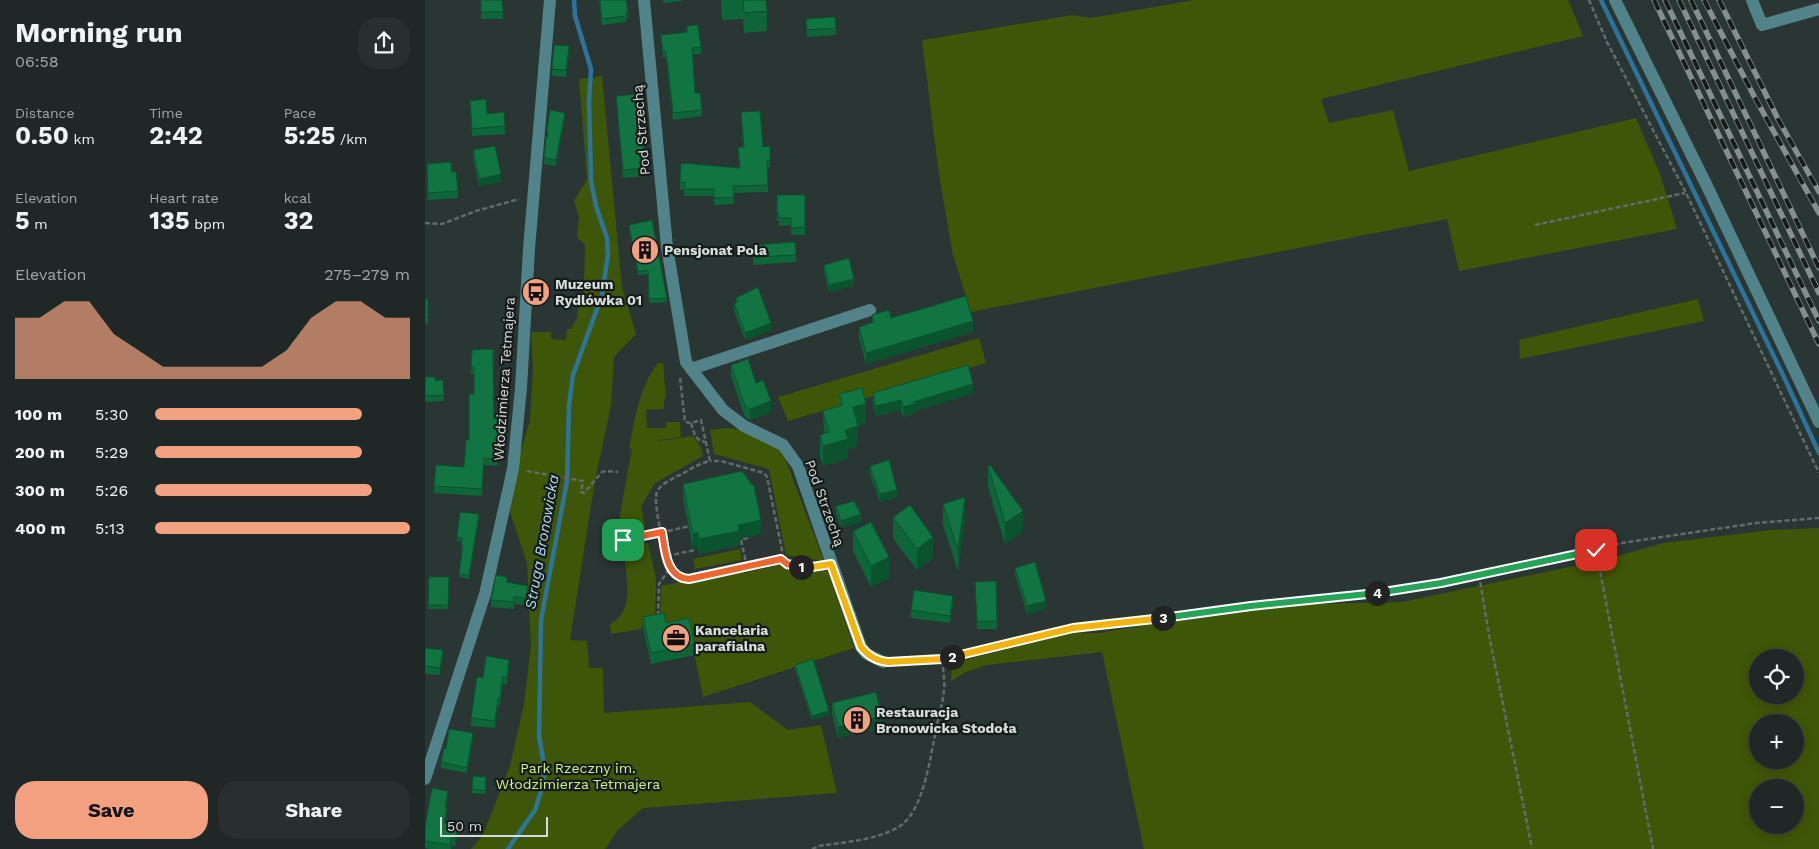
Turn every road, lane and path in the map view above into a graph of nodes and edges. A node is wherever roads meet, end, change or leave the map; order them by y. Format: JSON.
{"nodes":[{"id":1,"x":551,"y":0,"type":"edge"},
{"id":2,"x":644,"y":0,"type":"edge"},
{"id":3,"x":1589,"y":0,"type":"edge"},
{"id":4,"x":1615,"y":0,"type":"edge"},
{"id":5,"x":1752,"y":0,"type":"edge"},
{"id":6,"x":1819,"y":9,"type":"edge"},
{"id":7,"x":1685,"y":193,"type":"junction"},
{"id":8,"x":526,"y":197,"type":"dead end"},
{"id":9,"x":425,"y":223,"type":"edge"},
{"id":10,"x":1535,"y":225,"type":"dead end"},
{"id":11,"x":870,"y":310,"type":"dead end"},
{"id":12,"x":685,"y":371,"type":"junction"},
{"id":13,"x":1819,"y":422,"type":"edge"},
{"id":14,"x":691,"y":423,"type":"junction"},
{"id":15,"x":706,"y":442,"type":"junction"},
{"id":16,"x":710,"y":461,"type":"junction"},
{"id":17,"x":527,"y":471,"type":"dead end"},
{"id":18,"x":618,"y":472,"type":"dead end"},
{"id":19,"x":1819,"y":473,"type":"edge"},
{"id":20,"x":1819,"y":518,"type":"edge"},
{"id":21,"x":690,"y":526,"type":"edge"},
{"id":22,"x":662,"y":532,"type":"junction"},
{"id":23,"x":750,"y":537,"type":"edge"},
{"id":24,"x":609,"y":540,"type":"dead end"},
{"id":25,"x":695,"y":550,"type":"dead end"},
{"id":26,"x":1596,"y":550,"type":"junction"},
{"id":27,"x":667,"y":556,"type":"junction"},
{"id":28,"x":781,"y":559,"type":"junction"},
{"id":29,"x":831,"y":564,"type":"junction"},
{"id":30,"x":747,"y":567,"type":"junction"},
{"id":31,"x":670,"y":568,"type":"junction"},
{"id":32,"x":1479,"y":575,"type":"junction"},
{"id":33,"x":658,"y":622,"type":"edge"},
{"id":34,"x":942,"y":659,"type":"junction"},
{"id":35,"x":883,"y":662,"type":"joint"},
{"id":36,"x":438,"y":738,"type":"junction"},
{"id":37,"x":425,"y":741,"type":"edge"},
{"id":38,"x":425,"y":779,"type":"edge"},
{"id":39,"x":1531,"y":848,"type":"edge"},
{"id":40,"x":812,"y":849,"type":"edge"},
{"id":41,"x":1653,"y":849,"type":"edge"}],
"edges":[{"from":1,"to":36,"type":"street","name":"Włodzimierza Tetmajera"},
{"from":2,"to":12,"type":"street","name":"Pod Strzechą"},
{"from":3,"to":7,"type":"path"},
{"from":4,"to":13,"type":"street"},
{"from":5,"to":6,"type":"street"},
{"from":7,"to":10,"type":"path"},
{"from":7,"to":19,"type":"path"},
{"from":8,"to":9,"type":"path"},
{"from":11,"to":12,"type":"street"},
{"from":12,"to":14,"type":"path"},
{"from":12,"to":29,"type":"street","name":"Pod Strzechą"},
{"from":14,"to":15,"type":"path"},
{"from":14,"to":15,"type":"path"},
{"from":15,"to":16,"type":"path"},
{"from":16,"to":22,"type":"path"},
{"from":16,"to":28,"type":"path"},
{"from":17,"to":18,"type":"path"},
{"from":20,"to":26,"type":"path"},
{"from":21,"to":22,"type":"path"},
{"from":22,"to":24,"type":"path"},
{"from":22,"to":27,"type":"path"},
{"from":23,"to":30,"type":"path"},
{"from":25,"to":27,"type":"path"},
{"from":26,"to":32,"type":"path"},
{"from":26,"to":41,"type":"path"},
{"from":27,"to":31,"type":"path"},
{"from":28,"to":29,"type":"path"},
{"from":28,"to":30,"type":"path"},
{"from":29,"to":35,"type":"street","name":"Pod Strzechą"},
{"from":30,"to":31,"type":"path"},
{"from":31,"to":33,"type":"path"},
{"from":32,"to":34,"type":"path"},
{"from":32,"to":39,"type":"path"},
{"from":34,"to":35,"type":"path"},
{"from":34,"to":40,"type":"path"},
{"from":36,"to":37,"type":"street"},
{"from":36,"to":38,"type":"street","name":"Włodzimierza Tetmajera"}]}
